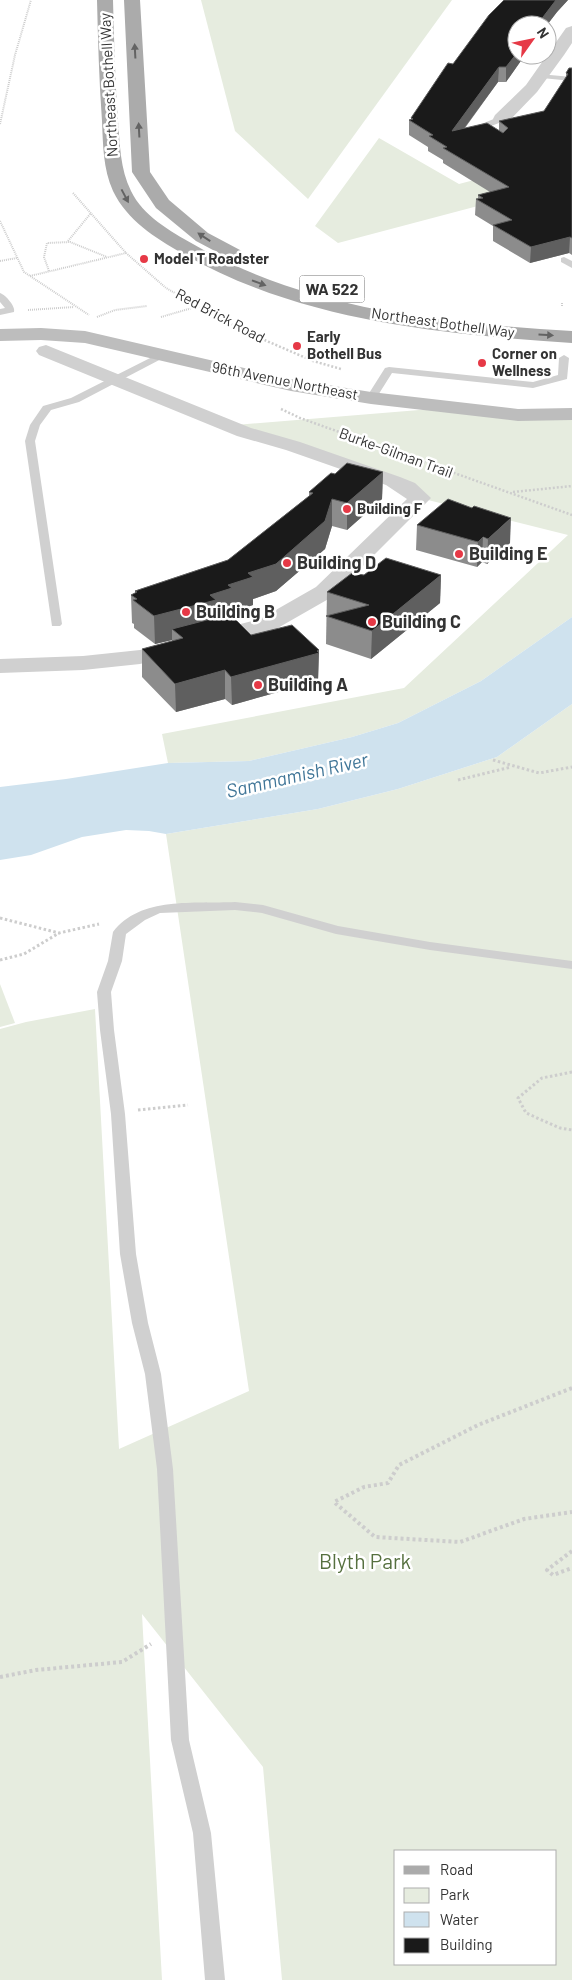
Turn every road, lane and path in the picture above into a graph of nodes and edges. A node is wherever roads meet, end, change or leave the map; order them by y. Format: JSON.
{"nodes":[{"id":1,"x":31,"y":0,"type":"edge"},
{"id":2,"x":105,"y":0,"type":"edge"},
{"id":3,"x":132,"y":0,"type":"edge"},
{"id":4,"x":572,"y":31,"type":"edge"},
{"id":5,"x":106,"y":36,"type":"junction"},
{"id":6,"x":542,"y":76,"type":"junction"},
{"id":7,"x":136,"y":77,"type":"junction"},
{"id":8,"x":572,"y":79,"type":"edge"},
{"id":9,"x":501,"y":119,"type":"joint"},
{"id":10,"x":0,"y":124,"type":"edge"},
{"id":11,"x":495,"y":139,"type":"edge"},
{"id":12,"x":73,"y":193,"type":"dead end"},
{"id":13,"x":91,"y":213,"type":"junction"},
{"id":14,"x":0,"y":223,"type":"edge"},
{"id":15,"x":68,"y":241,"type":"junction"},
{"id":16,"x":126,"y":253,"type":"junction"},
{"id":17,"x":17,"y":258,"type":"junction"},
{"id":18,"x":108,"y":258,"type":"junction"},
{"id":19,"x":0,"y":261,"type":"edge"},
{"id":20,"x":50,"y":271,"type":"junction"},
{"id":21,"x":30,"y":276,"type":"junction"},
{"id":22,"x":0,"y":296,"type":"edge"},
{"id":23,"x":147,"y":306,"type":"dead end"},
{"id":24,"x":199,"y":306,"type":"junction"},
{"id":25,"x":75,"y":307,"type":"junction"},
{"id":26,"x":11,"y":310,"type":"junction"},
{"id":27,"x":0,"y":312,"type":"edge"},
{"id":28,"x":161,"y":317,"type":"dead end"},
{"id":29,"x":538,"y":317,"type":"dead end"},
{"id":30,"x":94,"y":318,"type":"junction"},
{"id":31,"x":102,"y":322,"type":"dead end"},
{"id":32,"x":0,"y":335,"type":"edge"},
{"id":33,"x":572,"y":337,"type":"edge"},
{"id":34,"x":46,"y":351,"type":"dead end"},
{"id":35,"x":162,"y":355,"type":"junction"},
{"id":36,"x":564,"y":358,"type":"dead end"},
{"id":37,"x":346,"y":371,"type":"dead end"},
{"id":38,"x":115,"y":380,"type":"junction"},
{"id":39,"x":371,"y":398,"type":"junction"},
{"id":40,"x":281,"y":410,"type":"dead end"},
{"id":41,"x":572,"y":414,"type":"edge"},
{"id":42,"x":572,"y":486,"type":"edge"},
{"id":43,"x":512,"y":492,"type":"junction"},
{"id":44,"x":572,"y":515,"type":"edge"},
{"id":45,"x":56,"y":624,"type":"dead end"},
{"id":46,"x":0,"y":666,"type":"edge"},
{"id":47,"x":492,"y":760,"type":"dead end"},
{"id":48,"x":513,"y":767,"type":"junction"},
{"id":49,"x":572,"y":767,"type":"edge"},
{"id":50,"x":458,"y":780,"type":"dead end"},
{"id":51,"x":0,"y":918,"type":"edge"},
{"id":52,"x":102,"y":923,"type":"dead end"},
{"id":53,"x":59,"y":933,"type":"junction"},
{"id":54,"x":0,"y":960,"type":"edge"},
{"id":55,"x":572,"y":965,"type":"edge"},
{"id":56,"x":572,"y":1072,"type":"edge"},
{"id":57,"x":188,"y":1105,"type":"dead end"},
{"id":58,"x":118,"y":1114,"type":"junction"},
{"id":59,"x":572,"y":1130,"type":"edge"},
{"id":60,"x":572,"y":1388,"type":"edge"},
{"id":61,"x":572,"y":1512,"type":"edge"},
{"id":62,"x":572,"y":1551,"type":"edge"},
{"id":63,"x":572,"y":1568,"type":"edge"},
{"id":64,"x":173,"y":1631,"type":"junction"},
{"id":65,"x":0,"y":1677,"type":"edge"},
{"id":66,"x":215,"y":1980,"type":"edge"}],
"edges":[{"from":1,"to":10,"type":"path"},
{"from":2,"to":5,"type":"main road","name":"Northeast Bothell Way","number":"WA 522"},
{"from":7,"to":3,"type":"main road","name":"Northeast Bothell Way","number":"WA 522","one_way":true},
{"from":4,"to":6,"type":"street"},
{"from":5,"to":7,"type":"main road"},
{"from":5,"to":33,"type":"main road","name":"Northeast Bothell Way","number":"WA 522","one_way":true},
{"from":6,"to":8,"type":"lane"},
{"from":6,"to":9,"type":"street"},
{"from":29,"to":7,"type":"main road","name":"Northeast Bothell Way","number":"WA 522","one_way":true},
{"from":9,"to":11,"type":"lane"},
{"from":12,"to":13,"type":"path","name":"Red Brick Road"},
{"from":13,"to":15,"type":"path"},
{"from":13,"to":16,"type":"path","name":"Red Brick Road"},
{"from":14,"to":17,"type":"path"},
{"from":15,"to":18,"type":"path"},
{"from":15,"to":20,"type":"path"},
{"from":16,"to":18,"type":"path"},
{"from":16,"to":24,"type":"path","name":"Red Brick Road"},
{"from":17,"to":19,"type":"path"},
{"from":17,"to":21,"type":"path"},
{"from":18,"to":20,"type":"path"},
{"from":20,"to":21,"type":"path"},
{"from":21,"to":25,"type":"path"},
{"from":22,"to":26,"type":"lane"},
{"from":23,"to":30,"type":"path"},
{"from":24,"to":28,"type":"path"},
{"from":24,"to":37,"type":"path","name":"Red Brick Road"},
{"from":25,"to":26,"type":"path"},
{"from":25,"to":30,"type":"path"},
{"from":26,"to":27,"type":"lane"},
{"from":30,"to":31,"type":"path"},
{"from":32,"to":35,"type":"main road","name":"96th Avenue Northeast"},
{"from":34,"to":38,"type":"street"},
{"from":35,"to":38,"type":"lane"},
{"from":35,"to":39,"type":"main road","name":"96th Avenue Northeast"},
{"from":36,"to":39,"type":"lane"},
{"from":38,"to":45,"type":"lane"},
{"from":38,"to":46,"type":"street"},
{"from":39,"to":41,"type":"main road","name":"96th Avenue Northeast"},
{"from":40,"to":43,"type":"path","name":"Burke-Gilman Trail"},
{"from":42,"to":43,"type":"path"},
{"from":43,"to":44,"type":"path","name":"Burke-Gilman Trail"},
{"from":47,"to":48,"type":"path"},
{"from":48,"to":49,"type":"path"},
{"from":48,"to":50,"type":"path"},
{"from":51,"to":53,"type":"path"},
{"from":52,"to":53,"type":"path"},
{"from":53,"to":54,"type":"path"},
{"from":55,"to":58,"type":"lane"},
{"from":56,"to":59,"type":"path"},
{"from":57,"to":58,"type":"path"},
{"from":58,"to":64,"type":"lane"},
{"from":60,"to":61,"type":"path"},
{"from":62,"to":63,"type":"path"},
{"from":64,"to":65,"type":"path"},
{"from":64,"to":66,"type":"lane"}]}
